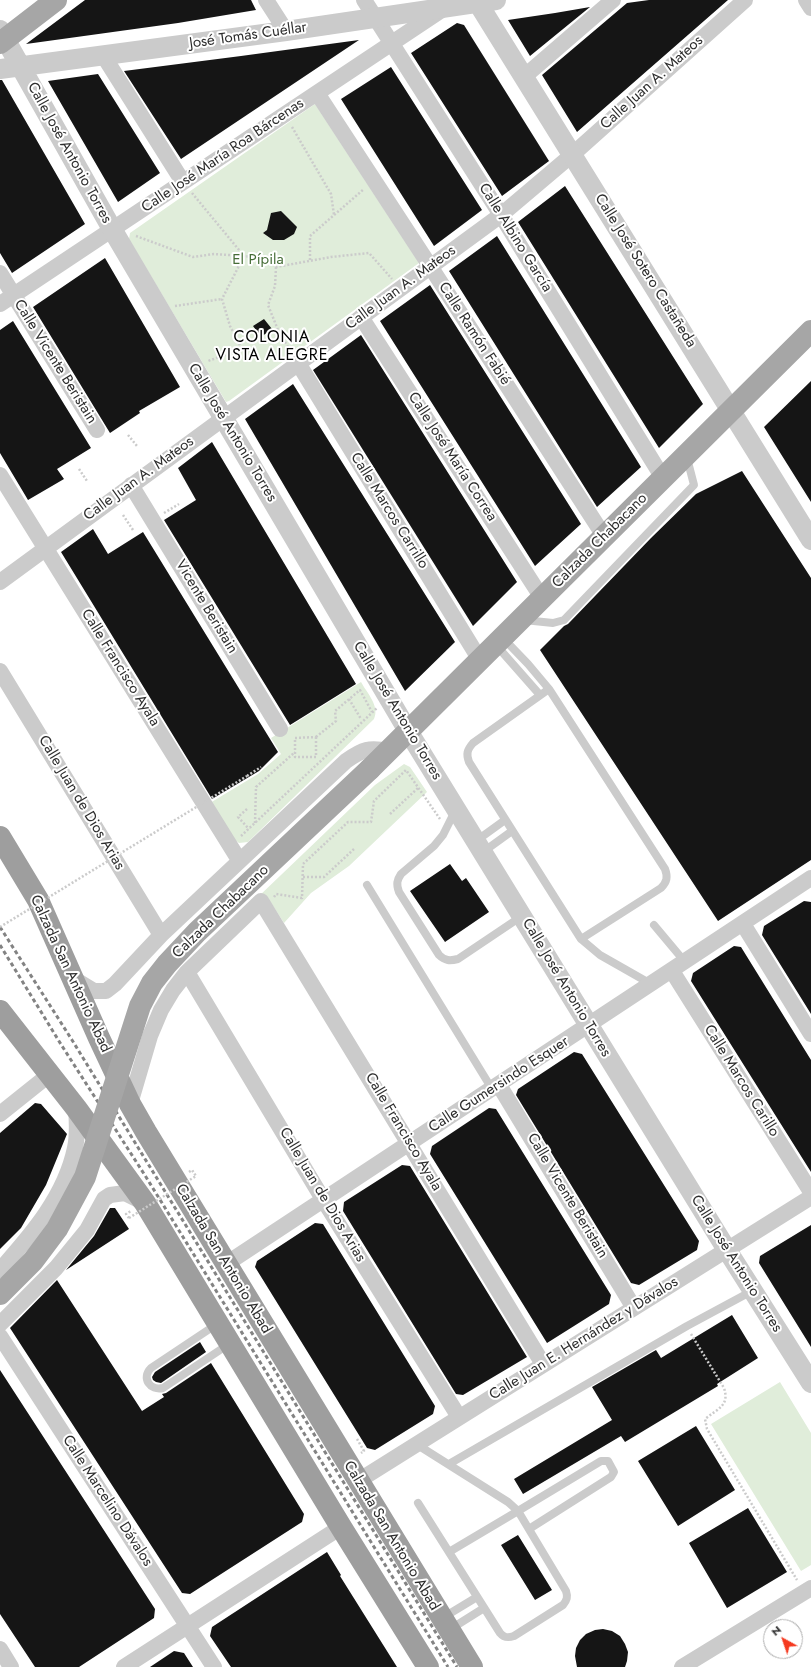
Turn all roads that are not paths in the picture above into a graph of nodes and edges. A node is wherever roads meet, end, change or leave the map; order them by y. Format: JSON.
{"nodes":[{"id":1,"x":56,"y":0,"type":"edge"},
{"id":2,"x":266,"y":0,"type":"edge"},
{"id":3,"x":364,"y":0,"type":"edge"},
{"id":4,"x":613,"y":0,"type":"edge"},
{"id":5,"x":746,"y":0,"type":"edge"},
{"id":6,"x":806,"y":0,"type":"edge"},
{"id":7,"x":483,"y":1,"type":"edge"},
{"id":8,"x":446,"y":7,"type":"junction"},
{"id":9,"x":811,"y":8,"type":"edge"},
{"id":10,"x":375,"y":18,"type":"junction"},
{"id":11,"x":286,"y":31,"type":"junction"},
{"id":12,"x":2,"y":37,"type":"edge"},
{"id":13,"x":391,"y":43,"type":"junction"},
{"id":14,"x":103,"y":55,"type":"junction"},
{"id":15,"x":21,"y":66,"type":"junction"},
{"id":16,"x":0,"y":69,"type":"edge"},
{"id":17,"x":525,"y":76,"type":"junction"},
{"id":18,"x":317,"y":93,"type":"junction"},
{"id":19,"x":573,"y":154,"type":"junction"},
{"id":20,"x":183,"y":182,"type":"junction"},
{"id":21,"x":501,"y":215,"type":"junction"},
{"id":22,"x":112,"y":229,"type":"junction"},
{"id":23,"x":430,"y":266,"type":"junction"},
{"id":24,"x":0,"y":273,"type":"edge"},
{"id":25,"x":14,"y":295,"type":"junction"},
{"id":26,"x":0,"y":304,"type":"edge"},
{"id":27,"x":361,"y":316,"type":"junction"},
{"id":28,"x":809,"y":338,"type":"edge"},
{"id":29,"x":298,"y":363,"type":"junction"},
{"id":30,"x":731,"y":411,"type":"junction"},
{"id":31,"x":223,"y":417,"type":"junction"},
{"id":32,"x":97,"y":430,"type":"dead end"},
{"id":33,"x":686,"y":455,"type":"junction"},
{"id":34,"x":0,"y":475,"type":"edge"},
{"id":35,"x":663,"y":478,"type":"junction"},
{"id":36,"x":131,"y":485,"type":"junction"},
{"id":37,"x":604,"y":536,"type":"junction"},
{"id":38,"x":811,"y":540,"type":"edge"},
{"id":39,"x":45,"y":548,"type":"junction"},
{"id":40,"x":0,"y":582,"type":"edge"},
{"id":41,"x":542,"y":598,"type":"junction"},
{"id":42,"x":521,"y":619,"type":"junction"},
{"id":43,"x":493,"y":647,"type":"junction"},
{"id":44,"x":0,"y":671,"type":"edge"},
{"id":45,"x":549,"y":689,"type":"junction"},
{"id":46,"x":540,"y":695,"type":"junction"},
{"id":47,"x":280,"y":729,"type":"dead end"},
{"id":48,"x":408,"y":732,"type":"junction"},
{"id":49,"x":389,"y":751,"type":"junction"},
{"id":50,"x":456,"y":809,"type":"junction"},
{"id":51,"x":506,"y":820,"type":"junction"},
{"id":52,"x":512,"y":830,"type":"junction"},
{"id":53,"x":0,"y":837,"type":"edge"},
{"id":54,"x":479,"y":846,"type":"junction"},
{"id":55,"x":239,"y":860,"type":"junction"},
{"id":56,"x":811,"y":879,"type":"edge"},
{"id":57,"x":367,"y":885,"type":"dead end"},
{"id":58,"x":261,"y":901,"type":"joint"},
{"id":59,"x":522,"y":916,"type":"junction"},
{"id":60,"x":743,"y":924,"type":"junction"},
{"id":61,"x":654,"y":925,"type":"dead end"},
{"id":62,"x":161,"y":935,"type":"junction"},
{"id":63,"x":581,"y":939,"type":"junction"},
{"id":64,"x":678,"y":966,"type":"junction"},
{"id":65,"x":187,"y":972,"type":"junction"},
{"id":66,"x":71,"y":977,"type":"junction"},
{"id":67,"x":651,"y":984,"type":"junction"},
{"id":68,"x":0,"y":1011,"type":"edge"},
{"id":69,"x":589,"y":1025,"type":"junction"},
{"id":70,"x":811,"y":1034,"type":"edge"},
{"id":71,"x":50,"y":1074,"type":"junction"},
{"id":72,"x":495,"y":1087,"type":"junction"},
{"id":73,"x":130,"y":1104,"type":"junction"},
{"id":74,"x":76,"y":1108,"type":"junction"},
{"id":75,"x":0,"y":1114,"type":"edge"},
{"id":76,"x":410,"y":1144,"type":"junction"},
{"id":77,"x":811,"y":1192,"type":"edge"},
{"id":78,"x":811,"y":1197,"type":"edge"},
{"id":79,"x":324,"y":1200,"type":"junction"},
{"id":80,"x":145,"y":1203,"type":"junction"},
{"id":81,"x":727,"y":1250,"type":"junction"},
{"id":82,"x":226,"y":1264,"type":"junction"},
{"id":83,"x":0,"y":1270,"type":"edge"},
{"id":84,"x":753,"y":1290,"type":"junction"},
{"id":85,"x":0,"y":1294,"type":"edge"},
{"id":86,"x":634,"y":1308,"type":"junction"},
{"id":87,"x":0,"y":1324,"type":"edge"},
{"id":88,"x":218,"y":1324,"type":"junction"},
{"id":89,"x":0,"y":1336,"type":"edge"},
{"id":90,"x":230,"y":1344,"type":"junction"},
{"id":91,"x":543,"y":1364,"type":"junction"},
{"id":92,"x":811,"y":1383,"type":"edge"},
{"id":93,"x":459,"y":1417,"type":"junction"},
{"id":94,"x":416,"y":1444,"type":"junction"},
{"id":95,"x":449,"y":1464,"type":"junction"},
{"id":96,"x":358,"y":1480,"type":"junction"},
{"id":97,"x":418,"y":1502,"type":"dead end"},
{"id":98,"x":518,"y":1511,"type":"junction"},
{"id":99,"x":341,"y":1527,"type":"junction"},
{"id":100,"x":529,"y":1529,"type":"junction"},
{"id":101,"x":449,"y":1552,"type":"junction"},
{"id":102,"x":808,"y":1590,"type":"edge"},
{"id":103,"x":477,"y":1597,"type":"junction"},
{"id":104,"x":484,"y":1608,"type":"junction"},
{"id":105,"x":445,"y":1624,"type":"junction"},
{"id":106,"x":188,"y":1626,"type":"junction"},
{"id":107,"x":0,"y":1649,"type":"edge"},
{"id":108,"x":8,"y":1666,"type":"edge"},
{"id":109,"x":124,"y":1667,"type":"edge"},
{"id":110,"x":214,"y":1667,"type":"edge"},
{"id":111,"x":428,"y":1667,"type":"edge"},
{"id":112,"x":472,"y":1667,"type":"edge"},
{"id":113,"x":682,"y":1667,"type":"edge"}],
"edges":[{"from":1,"to":12,"type":"main road"},
{"from":2,"to":11,"type":"street"},
{"from":3,"to":10,"type":"street","name":"Calle Albino García"},
{"from":4,"to":17,"type":"street"},
{"from":5,"to":19,"type":"street","name":"Calle Juan A. Mateos"},
{"from":6,"to":9,"type":"street"},
{"from":7,"to":8,"type":"street","name":"José Tomás Cuéllar"},
{"from":7,"to":17,"type":"street","name":"Calle José Sotero Castañeda"},
{"from":8,"to":10,"type":"street","name":"José Tomás Cuéllar"},
{"from":8,"to":13,"type":"street","name":"Calle José María Roa Bárcenas"},
{"from":10,"to":11,"type":"street","name":"José Tomás Cuéllar"},
{"from":10,"to":13,"type":"street","name":"Calle Albino García"},
{"from":11,"to":14,"type":"street","name":"José Tomás Cuéllar"},
{"from":12,"to":15,"type":"street","name":"Calle José Antonio Torres"},
{"from":13,"to":18,"type":"street","name":"Calle José María Roa Bárcenas"},
{"from":13,"to":21,"type":"street","name":"Calle Albino García"},
{"from":14,"to":15,"type":"street","name":"José Tomás Cuéllar"},
{"from":14,"to":20,"type":"street"},
{"from":15,"to":16,"type":"street","name":"José Tomás Cuéllar"},
{"from":15,"to":22,"type":"street","name":"Calle José Antonio Torres"},
{"from":17,"to":19,"type":"street","name":"Calle José Sotero Castañeda"},
{"from":18,"to":20,"type":"street","name":"Calle José María Roa Bárcenas"},
{"from":18,"to":23,"type":"street","name":"Calle Ramón Fabié"},
{"from":19,"to":21,"type":"street","name":"Calle Juan A. Mateos"},
{"from":19,"to":30,"type":"street","name":"Calle José Sotero Castañeda"},
{"from":20,"to":22,"type":"street","name":"Calle José María Roa Bárcenas"},
{"from":21,"to":23,"type":"street","name":"Calle Juan A. Mateos"},
{"from":21,"to":35,"type":"street","name":"Calle Albino García"},
{"from":22,"to":25,"type":"street","name":"Calle José María Roa Bárcenas"},
{"from":22,"to":31,"type":"street","name":"Calle José Antonio Torres"},
{"from":23,"to":27,"type":"street","name":"Calle Juan A. Mateos"},
{"from":23,"to":37,"type":"street","name":"Calle Ramón Fabié"},
{"from":24,"to":25,"type":"street","name":"Calle Vicente Beristain"},
{"from":25,"to":26,"type":"street","name":"Calle José María Roa Bárcenas"},
{"from":25,"to":32,"type":"street","name":"Calle Vicente Beristain"},
{"from":27,"to":29,"type":"street","name":"Calle Juan A. Mateos"},
{"from":27,"to":41,"type":"street","name":"Calle José María Correa"},
{"from":28,"to":30,"type":"main road","name":"Calzada Chabacano"},
{"from":29,"to":31,"type":"street","name":"Calle Juan A. Mateos"},
{"from":29,"to":43,"type":"street","name":"Calle Marcos Carrillo"},
{"from":30,"to":33,"type":"main road","name":"Calzada Chabacano"},
{"from":30,"to":38,"type":"street","name":"Calle José Sotero Castañeda"},
{"from":31,"to":36,"type":"street","name":"Calle Juan A. Mateos"},
{"from":31,"to":48,"type":"street","name":"Calle José Antonio Torres"},
{"from":33,"to":35,"type":"main road","name":"Calzada Chabacano"},
{"from":33,"to":42,"type":"lane"},
{"from":34,"to":39,"type":"street","name":"Calle Francisco Ayala"},
{"from":35,"to":37,"type":"main road","name":"Calzada Chabacano"},
{"from":36,"to":39,"type":"street","name":"Calle Juan A. Mateos"},
{"from":36,"to":47,"type":"street","name":"Vicente Beristain"},
{"from":37,"to":41,"type":"main road","name":"Calzada Chabacano"},
{"from":39,"to":40,"type":"street","name":"Calle Juan A. Mateos"},
{"from":39,"to":55,"type":"street","name":"Calle Francisco Ayala"},
{"from":41,"to":42,"type":"main road","name":"Calzada Chabacano"},
{"from":42,"to":43,"type":"main road","name":"Calzada Chabacano"},
{"from":43,"to":45,"type":"lane"},
{"from":43,"to":46,"type":"lane"},
{"from":43,"to":48,"type":"main road","name":"Calzada Chabacano"},
{"from":44,"to":62,"type":"street","name":"Calle Juan de Dios Arias"},
{"from":45,"to":46,"type":"lane"},
{"from":45,"to":63,"type":"lane"},
{"from":46,"to":51,"type":"lane"},
{"from":48,"to":49,"type":"main road","name":"Calzada Chabacano"},
{"from":48,"to":50,"type":"street","name":"Calle José Antonio Torres"},
{"from":49,"to":55,"type":"street","name":"Calzada Chabacano"},
{"from":49,"to":85,"type":"main road","name":"Calzada Chabacano","bridge":true},
{"from":50,"to":54,"type":"street","name":"Calle José Antonio Torres"},
{"from":50,"to":59,"type":"lane"},
{"from":51,"to":52,"type":"lane"},
{"from":51,"to":54,"type":"lane"},
{"from":52,"to":54,"type":"lane"},
{"from":52,"to":63,"type":"lane"},
{"from":53,"to":66,"type":"highway","name":"Calzada San Antonio Abad"},
{"from":54,"to":59,"type":"street","name":"Calle José Antonio Torres"},
{"from":55,"to":62,"type":"street","name":"Calzada Chabacano"},
{"from":56,"to":60,"type":"street","name":"Calle Gumersindo Esquer"},
{"from":57,"to":72,"type":"lane"},
{"from":58,"to":65,"type":"street","name":"Calzada Chabacano"},
{"from":58,"to":76,"type":"street","name":"Calle Francisco Ayala"},
{"from":59,"to":69,"type":"street","name":"Calle José Antonio Torres"},
{"from":60,"to":64,"type":"street","name":"Calle Gumersindo Esquer"},
{"from":60,"to":70,"type":"street"},
{"from":61,"to":64,"type":"lane"},
{"from":62,"to":66,"type":"street","name":"Calzada Chabacano"},
{"from":63,"to":67,"type":"lane"},
{"from":64,"to":67,"type":"street","name":"Calle Gumersindo Esquer"},
{"from":64,"to":77,"type":"street","name":"Calle Marcos Carillo"},
{"from":65,"to":73,"type":"street","name":"Calzada Chabacano"},
{"from":65,"to":79,"type":"street","name":"Calle Juan de Dios Arias"},
{"from":66,"to":73,"type":"highway","name":"Calzada San Antonio Abad"},
{"from":67,"to":69,"type":"street","name":"Calle Gumersindo Esquer"},
{"from":68,"to":71,"type":"highway"},
{"from":69,"to":72,"type":"street","name":"Calle Gumersindo Esquer"},
{"from":69,"to":81,"type":"street","name":"Calle José Antonio Torres"},
{"from":71,"to":74,"type":"highway"},
{"from":71,"to":75,"type":"street"},
{"from":72,"to":76,"type":"street","name":"Calle Gumersindo Esquer"},
{"from":72,"to":86,"type":"street","name":"Calle Vicente Beristain"},
{"from":73,"to":82,"type":"highway","name":"Calzada San Antonio Abad"},
{"from":74,"to":80,"type":"highway"},
{"from":74,"to":83,"type":"street"},
{"from":76,"to":79,"type":"street","name":"Calle Gumersindo Esquer"},
{"from":76,"to":91,"type":"street","name":"Calle Francisco Ayala"},
{"from":78,"to":81,"type":"street","name":"Calle Juan E. Hernández y Dávalos"},
{"from":79,"to":82,"type":"street","name":"Calle Gumersindo Esquer"},
{"from":79,"to":93,"type":"street","name":"Calle Juan de Dios Arias"},
{"from":80,"to":87,"type":"street"},
{"from":80,"to":88,"type":"highway"},
{"from":81,"to":84,"type":"street","name":"Calle José Antonio Torres"},
{"from":81,"to":86,"type":"street","name":"Calle Juan E. Hernández y Dávalos"},
{"from":82,"to":96,"type":"highway","name":"Calzada San Antonio Abad"},
{"from":84,"to":92,"type":"street","name":"Calle José Antonio Torres"},
{"from":84,"to":95,"type":"lane"},
{"from":86,"to":91,"type":"street","name":"Calle Juan E. Hernández y Dávalos"},
{"from":88,"to":90,"type":"highway"},
{"from":88,"to":90,"type":"lane"},
{"from":89,"to":106,"type":"street","name":"Calle Marcelino Dávalos"},
{"from":90,"to":99,"type":"highway"},
{"from":91,"to":93,"type":"street","name":"Calle Juan E. Hernández y Dávalos"},
{"from":93,"to":94,"type":"street","name":"Calle Juan E. Hernández y Dávalos"},
{"from":94,"to":95,"type":"lane"},
{"from":94,"to":96,"type":"street","name":"Calle Juan E. Hernández y Dávalos"},
{"from":95,"to":98,"type":"lane"},
{"from":96,"to":105,"type":"highway","name":"Calzada San Antonio Abad"},
{"from":97,"to":101,"type":"lane"},
{"from":98,"to":100,"type":"lane"},
{"from":98,"to":100,"type":"lane"},
{"from":98,"to":101,"type":"lane"},
{"from":99,"to":106,"type":"street"},
{"from":99,"to":111,"type":"highway"},
{"from":100,"to":104,"type":"lane"},
{"from":101,"to":103,"type":"lane"},
{"from":102,"to":113,"type":"street"},
{"from":103,"to":104,"type":"lane"},
{"from":103,"to":105,"type":"lane"},
{"from":104,"to":105,"type":"lane"},
{"from":105,"to":112,"type":"highway","name":"Calzada San Antonio Abad"},
{"from":106,"to":109,"type":"street"},
{"from":106,"to":110,"type":"street","name":"Calle Marcelino Dávalos"},
{"from":107,"to":108,"type":"street"}]}
